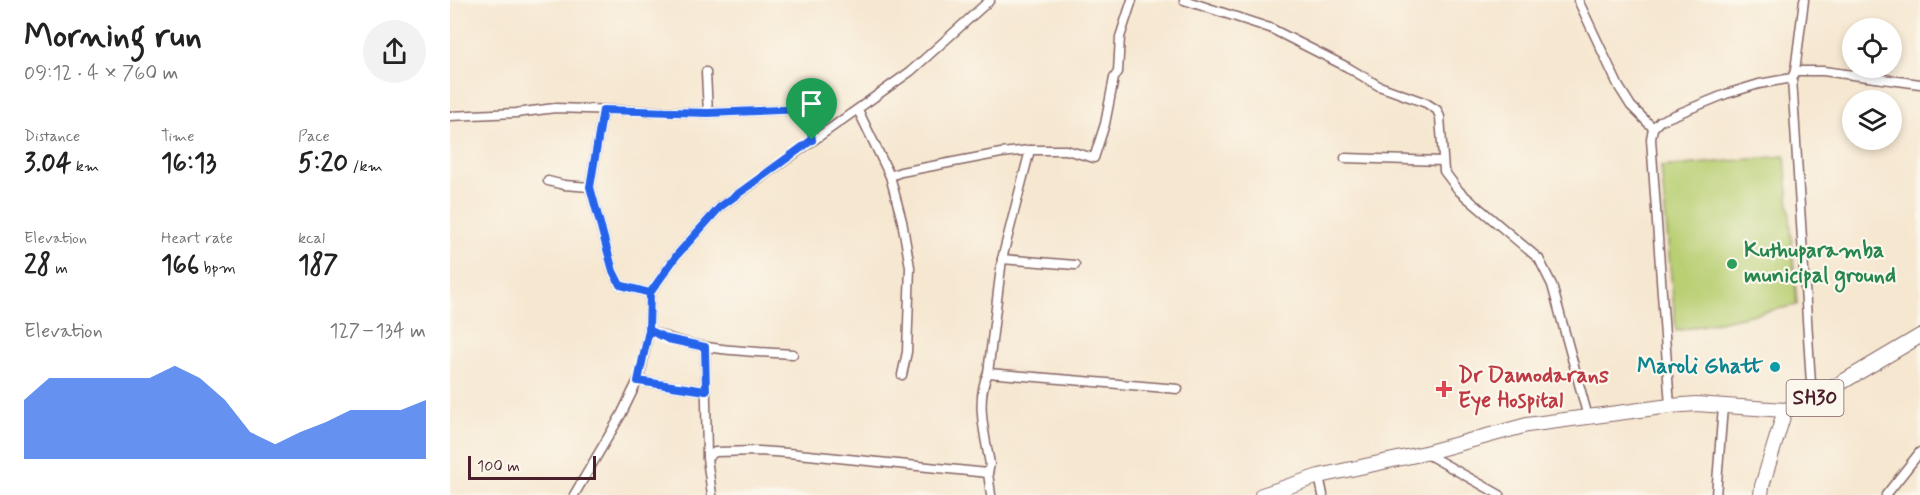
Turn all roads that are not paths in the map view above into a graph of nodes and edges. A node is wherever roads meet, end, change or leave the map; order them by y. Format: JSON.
{"nodes":[{"id":1,"x":990,"y":0,"type":"edge"},
{"id":2,"x":1132,"y":0,"type":"edge"},
{"id":3,"x":1184,"y":0,"type":"edge"},
{"id":4,"x":1578,"y":0,"type":"edge"},
{"id":5,"x":1804,"y":0,"type":"edge"},
{"id":6,"x":706,"y":72,"type":"dead end"},
{"id":7,"x":1793,"y":74,"type":"junction"},
{"id":8,"x":1920,"y":84,"type":"edge"},
{"id":9,"x":603,"y":110,"type":"junction"},
{"id":10,"x":858,"y":110,"type":"junction"},
{"id":11,"x":708,"y":113,"type":"junction"},
{"id":12,"x":450,"y":116,"type":"edge"},
{"id":13,"x":1653,"y":128,"type":"junction"},
{"id":14,"x":812,"y":140,"type":"junction"},
{"id":15,"x":1030,"y":150,"type":"junction"},
{"id":16,"x":1345,"y":158,"type":"dead end"},
{"id":17,"x":1442,"y":162,"type":"junction"},
{"id":18,"x":890,"y":176,"type":"junction"},
{"id":19,"x":548,"y":181,"type":"dead end"},
{"id":20,"x":590,"y":187,"type":"junction"},
{"id":21,"x":1002,"y":259,"type":"junction"},
{"id":22,"x":1075,"y":265,"type":"dead end"},
{"id":23,"x":650,"y":293,"type":"junction"},
{"id":24,"x":649,"y":330,"type":"junction"},
{"id":25,"x":1920,"y":336,"type":"edge"},
{"id":26,"x":705,"y":347,"type":"junction"},
{"id":27,"x":793,"y":354,"type":"dead end"},
{"id":28,"x":988,"y":373,"type":"junction"},
{"id":29,"x":902,"y":375,"type":"dead end"},
{"id":30,"x":638,"y":381,"type":"junction"},
{"id":31,"x":1178,"y":389,"type":"dead end"},
{"id":32,"x":706,"y":391,"type":"junction"},
{"id":33,"x":1812,"y":400,"type":"junction"},
{"id":34,"x":1670,"y":406,"type":"junction"},
{"id":35,"x":1723,"y":407,"type":"junction"},
{"id":36,"x":1785,"y":410,"type":"junction"},
{"id":37,"x":1588,"y":417,"type":"junction"},
{"id":38,"x":1920,"y":452,"type":"edge"},
{"id":39,"x":1425,"y":453,"type":"junction"},
{"id":40,"x":707,"y":458,"type":"junction"},
{"id":41,"x":988,"y":473,"type":"junction"},
{"id":42,"x":1319,"y":476,"type":"junction"},
{"id":43,"x":574,"y":495,"type":"edge"},
{"id":44,"x":712,"y":495,"type":"edge"},
{"id":45,"x":992,"y":495,"type":"edge"},
{"id":46,"x":1262,"y":495,"type":"edge"},
{"id":47,"x":1323,"y":495,"type":"edge"},
{"id":48,"x":1500,"y":495,"type":"edge"},
{"id":49,"x":1716,"y":495,"type":"edge"},
{"id":50,"x":1761,"y":495,"type":"edge"},
{"id":51,"x":1886,"y":495,"type":"edge"}],
"edges":[{"from":1,"to":10,"type":"street"},
{"from":2,"to":15,"type":"street"},
{"from":3,"to":17,"type":"street"},
{"from":4,"to":13,"type":"street"},
{"from":5,"to":7,"type":"street"},
{"from":6,"to":11,"type":"street"},
{"from":7,"to":8,"type":"street"},
{"from":7,"to":13,"type":"street"},
{"from":7,"to":33,"type":"street"},
{"from":9,"to":11,"type":"street"},
{"from":9,"to":12,"type":"street"},
{"from":9,"to":20,"type":"street"},
{"from":10,"to":14,"type":"street"},
{"from":10,"to":18,"type":"street"},
{"from":11,"to":14,"type":"street"},
{"from":13,"to":34,"type":"street"},
{"from":14,"to":23,"type":"street"},
{"from":15,"to":18,"type":"street"},
{"from":15,"to":21,"type":"street"},
{"from":16,"to":17,"type":"street"},
{"from":17,"to":37,"type":"street"},
{"from":18,"to":29,"type":"street"},
{"from":19,"to":20,"type":"street"},
{"from":20,"to":23,"type":"street"},
{"from":21,"to":22,"type":"street"},
{"from":21,"to":28,"type":"street"},
{"from":23,"to":24,"type":"street"},
{"from":24,"to":26,"type":"street"},
{"from":24,"to":30,"type":"street"},
{"from":25,"to":33,"type":"main road","number":"SH30"},
{"from":26,"to":27,"type":"street"},
{"from":26,"to":32,"type":"street"},
{"from":28,"to":31,"type":"street"},
{"from":28,"to":41,"type":"street"},
{"from":30,"to":32,"type":"street"},
{"from":30,"to":43,"type":"street"},
{"from":32,"to":40,"type":"street"},
{"from":33,"to":36,"type":"main road","number":"SH30"},
{"from":34,"to":35,"type":"main road"},
{"from":34,"to":37,"type":"main road"},
{"from":35,"to":36,"type":"main road"},
{"from":35,"to":49,"type":"street"},
{"from":36,"to":50,"type":"main road","number":"SH30"},
{"from":37,"to":39,"type":"main road"},
{"from":38,"to":51,"type":"street"},
{"from":39,"to":42,"type":"main road"},
{"from":39,"to":48,"type":"street"},
{"from":40,"to":41,"type":"street"},
{"from":40,"to":44,"type":"street"},
{"from":41,"to":45,"type":"street"},
{"from":42,"to":46,"type":"main road"},
{"from":42,"to":47,"type":"street"}]}
